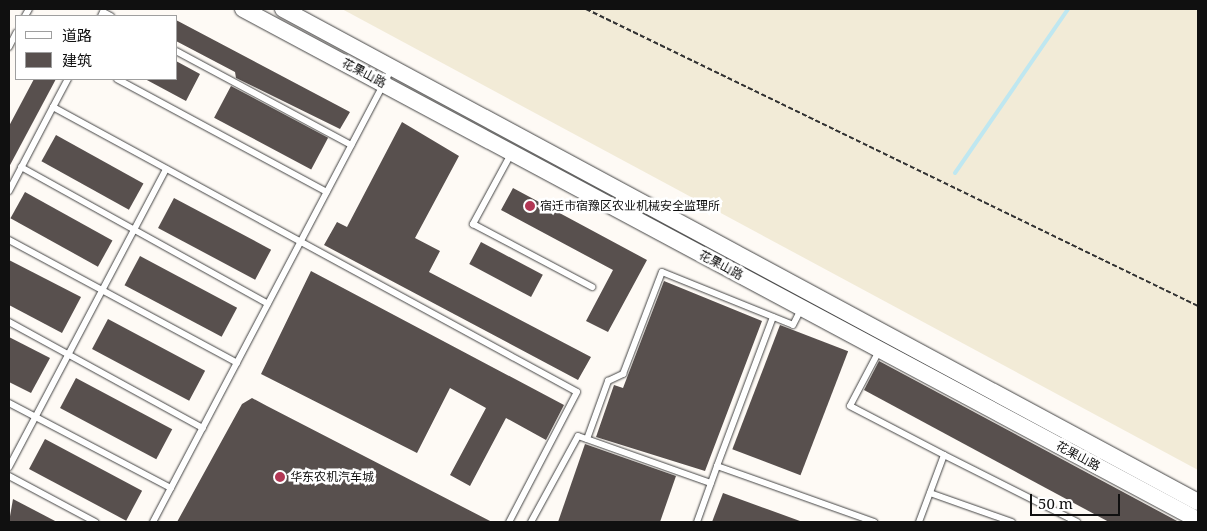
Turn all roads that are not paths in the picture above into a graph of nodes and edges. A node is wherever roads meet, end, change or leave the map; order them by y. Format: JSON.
{"nodes":[{"id":1,"x":243,"y":9,"type":"edge"},
{"id":2,"x":283,"y":9,"type":"edge"},
{"id":3,"x":15,"y":34,"type":"edge"},
{"id":4,"x":9,"y":47,"type":"edge"},
{"id":5,"x":178,"y":52,"type":"edge"},
{"id":6,"x":392,"y":68,"type":"junction"},
{"id":7,"x":67,"y":80,"type":"edge"},
{"id":8,"x":118,"y":80,"type":"edge"},
{"id":9,"x":384,"y":84,"type":"junction"},
{"id":10,"x":53,"y":107,"type":"junction"},
{"id":11,"x":351,"y":145,"type":"junction"},
{"id":12,"x":512,"y":153,"type":"junction"},
{"id":13,"x":21,"y":167,"type":"junction"},
{"id":14,"x":166,"y":169,"type":"junction"},
{"id":15,"x":9,"y":191,"type":"edge"},
{"id":16,"x":327,"y":192,"type":"junction"},
{"id":17,"x":134,"y":230,"type":"junction"},
{"id":18,"x":9,"y":240,"type":"edge"},
{"id":19,"x":301,"y":242,"type":"junction"},
{"id":20,"x":592,"y":288,"type":"dead end"},
{"id":21,"x":102,"y":291,"type":"junction"},
{"id":22,"x":805,"y":301,"type":"junction"},
{"id":23,"x":268,"y":304,"type":"junction"},
{"id":24,"x":772,"y":317,"type":"junction"},
{"id":25,"x":9,"y":322,"type":"edge"},
{"id":26,"x":883,"y":343,"type":"junction"},
{"id":27,"x":68,"y":354,"type":"junction"},
{"id":28,"x":237,"y":363,"type":"junction"},
{"id":29,"x":9,"y":403,"type":"edge"},
{"id":30,"x":36,"y":417,"type":"junction"},
{"id":31,"x":203,"y":428,"type":"junction"},
{"id":32,"x":587,"y":439,"type":"junction"},
{"id":33,"x":944,"y":455,"type":"junction"},
{"id":34,"x":717,"y":466,"type":"junction"},
{"id":35,"x":9,"y":467,"type":"edge"},
{"id":36,"x":9,"y":476,"type":"edge"},
{"id":37,"x":711,"y":483,"type":"junction"},
{"id":38,"x":171,"y":488,"type":"junction"},
{"id":39,"x":930,"y":493,"type":"junction"},
{"id":40,"x":1198,"y":502,"type":"edge"},
{"id":41,"x":1198,"y":520,"type":"edge"},
{"id":42,"x":95,"y":522,"type":"edge"},
{"id":43,"x":153,"y":522,"type":"edge"},
{"id":44,"x":509,"y":522,"type":"edge"},
{"id":45,"x":531,"y":522,"type":"edge"},
{"id":46,"x":697,"y":522,"type":"edge"},
{"id":47,"x":874,"y":522,"type":"edge"},
{"id":48,"x":919,"y":522,"type":"edge"},
{"id":49,"x":1012,"y":522,"type":"edge"},
{"id":50,"x":1078,"y":522,"type":"edge"}],
"edges":[{"from":1,"to":9,"type":"street","name":"花果山路"},
{"from":2,"to":6,"type":"street","name":"花果山路"},
{"from":3,"to":4,"type":"lane"},
{"from":5,"to":11,"type":"lane"},
{"from":6,"to":9,"type":"lane"},
{"from":6,"to":22,"type":"street","name":"花果山路"},
{"from":7,"to":10,"type":"lane"},
{"from":8,"to":16,"type":"lane"},
{"from":9,"to":11,"type":"lane"},
{"from":9,"to":12,"type":"street","name":"花果山路"},
{"from":10,"to":13,"type":"lane"},
{"from":10,"to":14,"type":"lane"},
{"from":11,"to":16,"type":"lane"},
{"from":12,"to":20,"type":"lane"},
{"from":12,"to":22,"type":"street","name":"花果山路"},
{"from":13,"to":15,"type":"lane"},
{"from":13,"to":17,"type":"lane"},
{"from":14,"to":17,"type":"lane"},
{"from":14,"to":19,"type":"lane"},
{"from":16,"to":19,"type":"lane"},
{"from":17,"to":21,"type":"lane"},
{"from":17,"to":23,"type":"lane"},
{"from":18,"to":21,"type":"lane"},
{"from":19,"to":23,"type":"lane"},
{"from":19,"to":44,"type":"lane"},
{"from":21,"to":27,"type":"lane"},
{"from":21,"to":28,"type":"lane"},
{"from":22,"to":24,"type":"lane"},
{"from":22,"to":26,"type":"street","name":"花果山路"},
{"from":23,"to":28,"type":"lane"},
{"from":24,"to":32,"type":"lane"},
{"from":24,"to":34,"type":"lane"},
{"from":25,"to":27,"type":"lane"},
{"from":26,"to":33,"type":"lane"},
{"from":26,"to":40,"type":"street","name":"花果山路"},
{"from":26,"to":41,"type":"street","name":"花果山路"},
{"from":27,"to":30,"type":"lane"},
{"from":27,"to":31,"type":"lane"},
{"from":28,"to":31,"type":"lane"},
{"from":29,"to":30,"type":"lane"},
{"from":30,"to":35,"type":"lane"},
{"from":30,"to":38,"type":"lane"},
{"from":31,"to":38,"type":"lane"},
{"from":32,"to":37,"type":"lane"},
{"from":32,"to":45,"type":"lane"},
{"from":33,"to":39,"type":"lane"},
{"from":33,"to":50,"type":"lane"},
{"from":34,"to":37,"type":"lane"},
{"from":34,"to":47,"type":"lane"},
{"from":36,"to":42,"type":"lane"},
{"from":37,"to":46,"type":"lane"},
{"from":38,"to":43,"type":"lane"},
{"from":39,"to":48,"type":"lane"},
{"from":39,"to":49,"type":"lane"}]}
